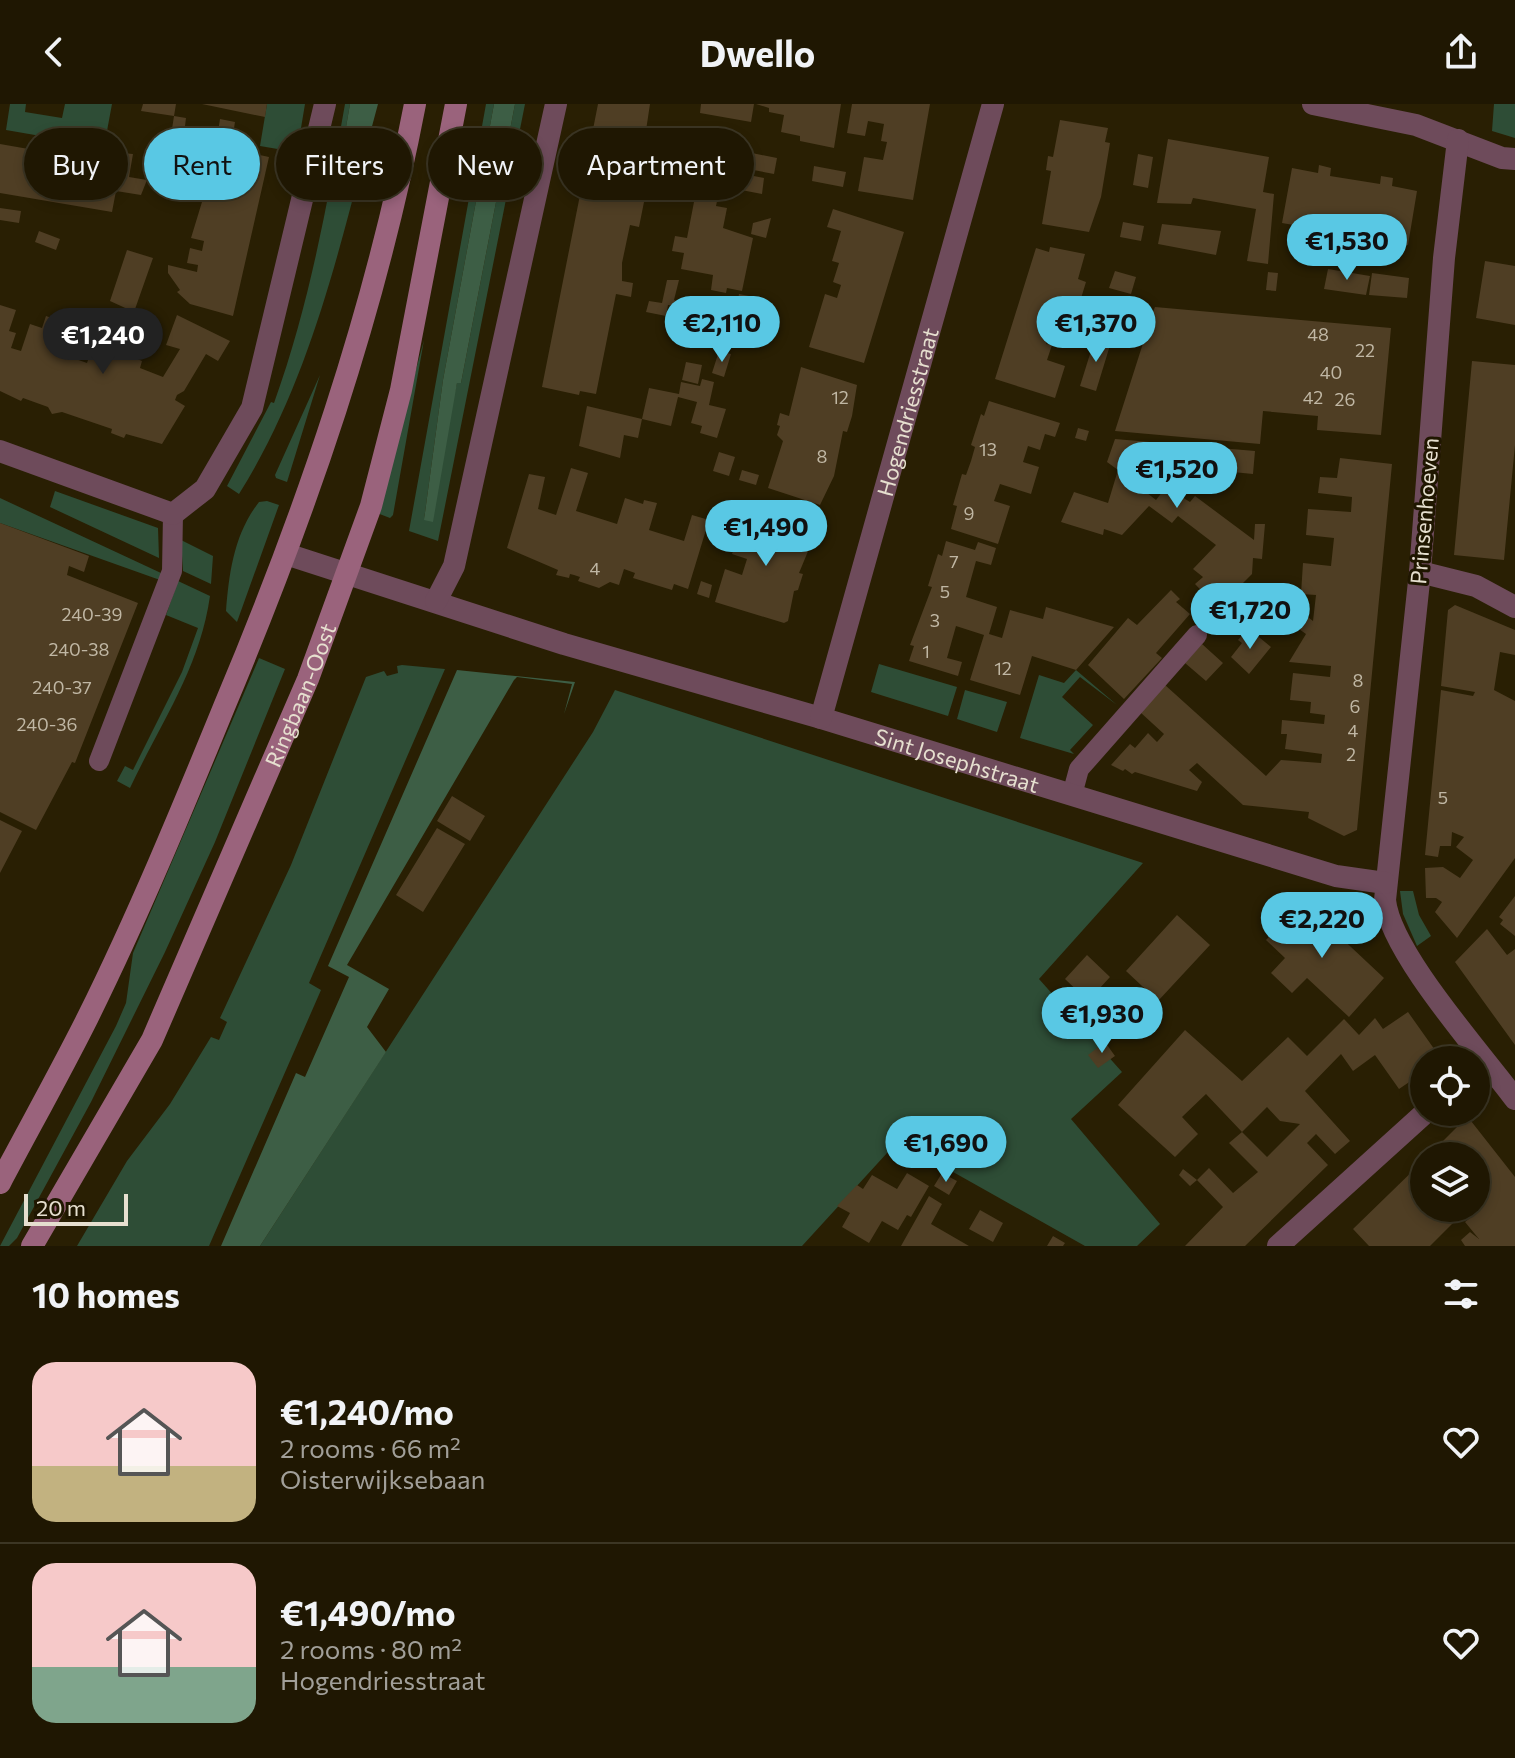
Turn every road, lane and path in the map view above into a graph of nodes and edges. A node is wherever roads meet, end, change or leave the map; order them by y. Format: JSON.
{"nodes":[{"id":1,"x":325,"y":104,"type":"edge"},
{"id":2,"x":415,"y":104,"type":"edge"},
{"id":3,"x":456,"y":104,"type":"edge"},
{"id":4,"x":556,"y":104,"type":"edge"},
{"id":5,"x":993,"y":104,"type":"edge"},
{"id":6,"x":1313,"y":104,"type":"edge"},
{"id":7,"x":1458,"y":140,"type":"junction"},
{"id":8,"x":1515,"y":159,"type":"edge"},
{"id":9,"x":0,"y":451,"type":"edge"},
{"id":10,"x":173,"y":514,"type":"junction"},
{"id":11,"x":286,"y":554,"type":"junction"},
{"id":12,"x":1420,"y":572,"type":"junction"},
{"id":13,"x":346,"y":573,"type":"junction"},
{"id":14,"x":436,"y":601,"type":"junction"},
{"id":15,"x":1515,"y":607,"type":"edge"},
{"id":16,"x":1197,"y":635,"type":"dead end"},
{"id":17,"x":821,"y":718,"type":"junction"},
{"id":18,"x":99,"y":761,"type":"dead end"},
{"id":19,"x":1072,"y":795,"type":"junction"},
{"id":20,"x":1385,"y":883,"type":"junction"},
{"id":21,"x":1469,"y":1046,"type":"edge"},
{"id":22,"x":1490,"y":1073,"type":"edge"},
{"id":23,"x":1515,"y":1099,"type":"edge"},
{"id":24,"x":1411,"y":1126,"type":"edge"},
{"id":25,"x":0,"y":1183,"type":"edge"},
{"id":26,"x":32,"y":1246,"type":"edge"},
{"id":27,"x":1278,"y":1246,"type":"edge"}],
"edges":[{"from":1,"to":10,"type":"street"},
{"from":2,"to":11,"type":"main road"},
{"from":3,"to":13,"type":"main road","name":"Ringbaan-Oost"},
{"from":4,"to":14,"type":"street"},
{"from":5,"to":17,"type":"street","name":"Hogendriesstraat"},
{"from":6,"to":7,"type":"street"},
{"from":7,"to":8,"type":"street"},
{"from":7,"to":12,"type":"street","name":"Prinsenhoeven"},
{"from":9,"to":10,"type":"street"},
{"from":10,"to":18,"type":"lane"},
{"from":11,"to":13,"type":"street","name":"Sint Josephstraat"},
{"from":11,"to":25,"type":"main road"},
{"from":12,"to":15,"type":"street"},
{"from":12,"to":20,"type":"street","name":"Prinsenhoeven"},
{"from":13,"to":14,"type":"street","name":"Sint Josephstraat"},
{"from":13,"to":26,"type":"main road","name":"Ringbaan-Oost"},
{"from":14,"to":17,"type":"street","name":"Sint Josephstraat"},
{"from":16,"to":19,"type":"lane"},
{"from":17,"to":19,"type":"street","name":"Sint Josephstraat"},
{"from":19,"to":20,"type":"street","name":"Sint Josephstraat"},
{"from":20,"to":21,"type":"street"},
{"from":22,"to":23,"type":"street"},
{"from":24,"to":27,"type":"street"}]}
